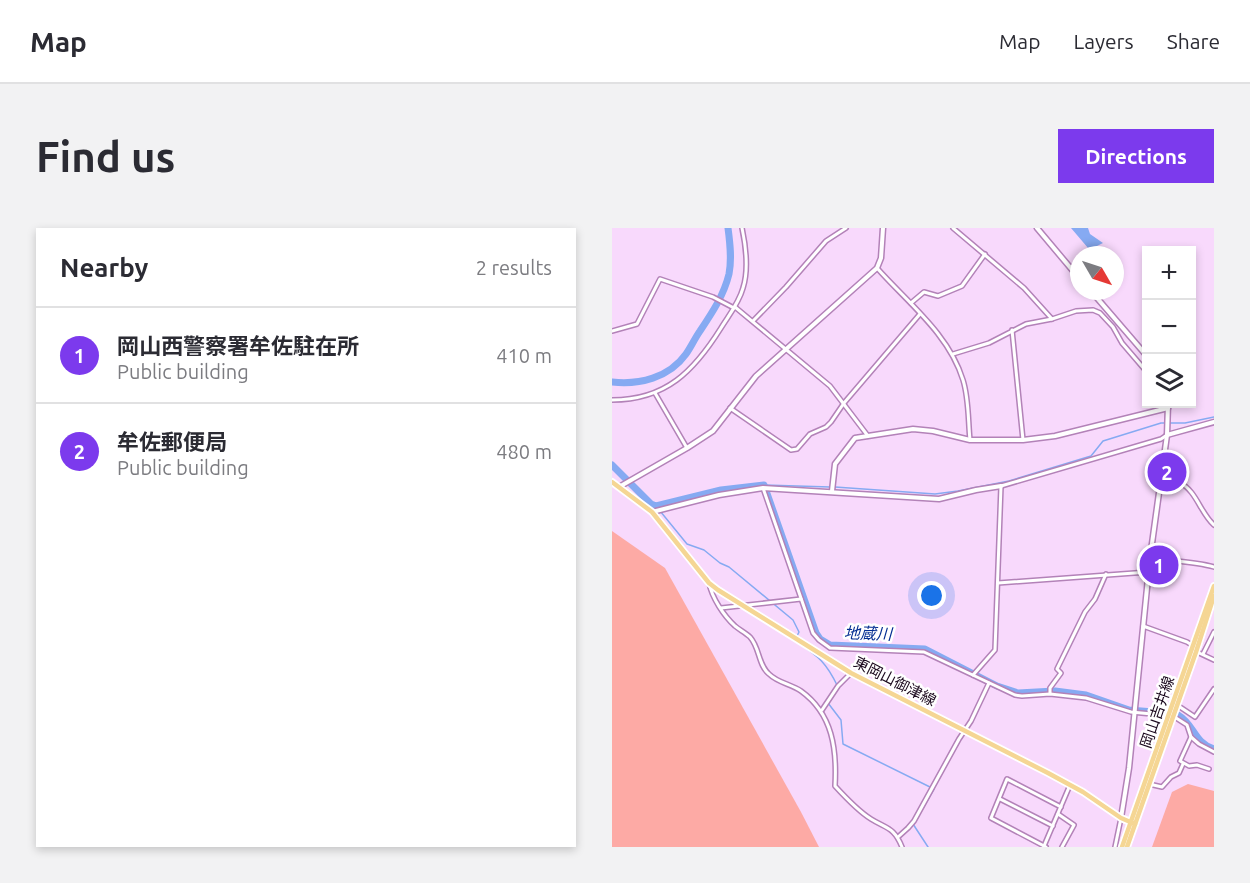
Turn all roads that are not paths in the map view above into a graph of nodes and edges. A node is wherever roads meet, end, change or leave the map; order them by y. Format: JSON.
{"nodes":[{"id":1,"x":846,"y":228,"type":"edge"},
{"id":2,"x":883,"y":228,"type":"edge"},
{"id":3,"x":953,"y":228,"type":"edge"},
{"id":4,"x":1037,"y":228,"type":"edge"},
{"id":5,"x":743,"y":229,"type":"edge"},
{"id":6,"x":986,"y":254,"type":"junction"},
{"id":7,"x":1070,"y":267,"type":"edge"},
{"id":8,"x":877,"y":268,"type":"junction"},
{"id":9,"x":1099,"y":300,"type":"edge"},
{"id":10,"x":911,"y":303,"type":"junction"},
{"id":11,"x":735,"y":307,"type":"junction"},
{"id":12,"x":920,"y":314,"type":"junction"},
{"id":13,"x":1052,"y":319,"type":"junction"},
{"id":14,"x":753,"y":321,"type":"junction"},
{"id":15,"x":1012,"y":330,"type":"junction"},
{"id":16,"x":612,"y":331,"type":"edge"},
{"id":17,"x":786,"y":348,"type":"junction"},
{"id":18,"x":953,"y":354,"type":"junction"},
{"id":19,"x":1145,"y":354,"type":"edge"},
{"id":20,"x":1142,"y":366,"type":"edge"},
{"id":21,"x":655,"y":393,"type":"junction"},
{"id":22,"x":612,"y":400,"type":"edge"},
{"id":23,"x":844,"y":403,"type":"junction"},
{"id":24,"x":730,"y":408,"type":"junction"},
{"id":25,"x":1156,"y":408,"type":"edge"},
{"id":26,"x":1167,"y":408,"type":"edge"},
{"id":27,"x":1214,"y":422,"type":"edge"},
{"id":28,"x":1167,"y":432,"type":"junction"},
{"id":29,"x":868,"y":436,"type":"junction"},
{"id":30,"x":970,"y":440,"type":"junction"},
{"id":31,"x":1023,"y":440,"type":"junction"},
{"id":32,"x":687,"y":448,"type":"junction"},
{"id":33,"x":1160,"y":480,"type":"junction"},
{"id":34,"x":612,"y":482,"type":"edge"},
{"id":35,"x":1001,"y":486,"type":"junction"},
{"id":36,"x":619,"y":488,"type":"junction"},
{"id":37,"x":763,"y":488,"type":"junction"},
{"id":38,"x":832,"y":491,"type":"junction"},
{"id":39,"x":652,"y":512,"type":"junction"},
{"id":40,"x":1214,"y":525,"type":"edge"},
{"id":41,"x":1150,"y":558,"type":"junction"},
{"id":42,"x":1214,"y":567,"type":"edge"},
{"id":43,"x":1148,"y":572,"type":"junction"},
{"id":44,"x":1106,"y":574,"type":"junction"},
{"id":45,"x":709,"y":583,"type":"junction"},
{"id":46,"x":998,"y":584,"type":"junction"},
{"id":47,"x":1214,"y":586,"type":"edge"},
{"id":48,"x":1214,"y":596,"type":"edge"},
{"id":49,"x":801,"y":599,"type":"junction"},
{"id":50,"x":742,"y":605,"type":"junction"},
{"id":51,"x":721,"y":608,"type":"junction"},
{"id":52,"x":1143,"y":626,"type":"junction"},
{"id":53,"x":1214,"y":632,"type":"edge"},
{"id":54,"x":1194,"y":649,"type":"junction"},
{"id":55,"x":1203,"y":654,"type":"junction"},
{"id":56,"x":1214,"y":660,"type":"edge"},
{"id":57,"x":851,"y":673,"type":"junction"},
{"id":58,"x":973,"y":675,"type":"junction"},
{"id":59,"x":989,"y":683,"type":"junction"},
{"id":60,"x":1214,"y":689,"type":"edge"},
{"id":61,"x":1050,"y":694,"type":"junction"},
{"id":62,"x":1177,"y":705,"type":"junction"},
{"id":63,"x":822,"y":710,"type":"junction"},
{"id":64,"x":1135,"y":710,"type":"junction"},
{"id":65,"x":1171,"y":716,"type":"junction"},
{"id":66,"x":965,"y":730,"type":"junction"},
{"id":67,"x":1191,"y":737,"type":"junction"},
{"id":68,"x":1214,"y":752,"type":"edge"},
{"id":69,"x":1183,"y":764,"type":"junction"},
{"id":70,"x":1209,"y":769,"type":"dead end"},
{"id":71,"x":1149,"y":784,"type":"junction"},
{"id":72,"x":1070,"y":785,"type":"junction"},
{"id":73,"x":1000,"y":799,"type":"junction"},
{"id":74,"x":1061,"y":807,"type":"junction"},
{"id":75,"x":1058,"y":814,"type":"junction"},
{"id":76,"x":1121,"y":818,"type":"junction"},
{"id":77,"x":1132,"y":823,"type":"junction"},
{"id":78,"x":1053,"y":826,"type":"junction"},
{"id":79,"x":898,"y":837,"type":"junction"},
{"id":80,"x":902,"y":847,"type":"edge"},
{"id":81,"x":1045,"y":847,"type":"edge"},
{"id":82,"x":1062,"y":847,"type":"edge"},
{"id":83,"x":1115,"y":847,"type":"edge"},
{"id":84,"x":1122,"y":847,"type":"edge"},
{"id":85,"x":1127,"y":847,"type":"edge"}],
"edges":[{"from":1,"to":14,"type":"street"},
{"from":2,"to":8,"type":"street"},
{"from":3,"to":6,"type":"street"},
{"from":4,"to":7,"type":"street"},
{"from":5,"to":11,"type":"street"},
{"from":6,"to":10,"type":"street"},
{"from":6,"to":13,"type":"street"},
{"from":8,"to":10,"type":"street"},
{"from":8,"to":17,"type":"street"},
{"from":9,"to":19,"type":"street"},
{"from":10,"to":12,"type":"street"},
{"from":11,"to":14,"type":"street"},
{"from":11,"to":16,"type":"street"},
{"from":11,"to":21,"type":"street"},
{"from":12,"to":18,"type":"street"},
{"from":12,"to":23,"type":"street"},
{"from":13,"to":15,"type":"street"},
{"from":13,"to":20,"type":"street"},
{"from":14,"to":17,"type":"street"},
{"from":15,"to":18,"type":"street"},
{"from":15,"to":31,"type":"street"},
{"from":17,"to":23,"type":"street"},
{"from":17,"to":24,"type":"street"},
{"from":18,"to":30,"type":"street"},
{"from":21,"to":22,"type":"street"},
{"from":21,"to":32,"type":"street"},
{"from":23,"to":24,"type":"street"},
{"from":23,"to":29,"type":"street"},
{"from":24,"to":32,"type":"street"},
{"from":25,"to":31,"type":"street"},
{"from":26,"to":28,"type":"street"},
{"from":27,"to":28,"type":"street"},
{"from":28,"to":33,"type":"street"},
{"from":28,"to":35,"type":"street"},
{"from":29,"to":30,"type":"street"},
{"from":29,"to":38,"type":"street"},
{"from":30,"to":31,"type":"street"},
{"from":32,"to":36,"type":"street"},
{"from":33,"to":40,"type":"street"},
{"from":33,"to":41,"type":"street"},
{"from":34,"to":36,"type":"main road","name":"東岡山御津線"},
{"from":35,"to":38,"type":"street"},
{"from":35,"to":46,"type":"street"},
{"from":36,"to":39,"type":"main road","name":"東岡山御津線"},
{"from":37,"to":38,"type":"street"},
{"from":37,"to":39,"type":"street"},
{"from":37,"to":49,"type":"street"},
{"from":39,"to":45,"type":"main road","name":"東岡山御津線"},
{"from":41,"to":42,"type":"street"},
{"from":41,"to":43,"type":"street"},
{"from":43,"to":44,"type":"street"},
{"from":43,"to":52,"type":"street"},
{"from":44,"to":46,"type":"street"},
{"from":44,"to":61,"type":"street"},
{"from":45,"to":50,"type":"main road","name":"東岡山御津線"},
{"from":45,"to":51,"type":"street"},
{"from":46,"to":58,"type":"street"},
{"from":47,"to":54,"type":"main road","name":"岡山吉井線"},
{"from":48,"to":54,"type":"main road","name":"岡山吉井線"},
{"from":49,"to":50,"type":"street"},
{"from":49,"to":58,"type":"street"},
{"from":50,"to":51,"type":"street"},
{"from":50,"to":57,"type":"main road","name":"東岡山御津線"},
{"from":51,"to":63,"type":"street"},
{"from":52,"to":54,"type":"street"},
{"from":52,"to":64,"type":"street"},
{"from":53,"to":55,"type":"street"},
{"from":54,"to":55,"type":"street"},
{"from":54,"to":62,"type":"main road","name":"岡山吉井線"},
{"from":54,"to":65,"type":"main road","name":"岡山吉井線"},
{"from":55,"to":56,"type":"street"},
{"from":57,"to":63,"type":"street"},
{"from":57,"to":66,"type":"main road","name":"東岡山御津線"},
{"from":58,"to":59,"type":"street"},
{"from":59,"to":61,"type":"street"},
{"from":59,"to":66,"type":"street"},
{"from":60,"to":62,"type":"street"},
{"from":61,"to":64,"type":"street"},
{"from":62,"to":65,"type":"main road","name":"岡山吉井線"},
{"from":63,"to":79,"type":"street"},
{"from":64,"to":65,"type":"street"},
{"from":64,"to":76,"type":"street"},
{"from":65,"to":67,"type":"street"},
{"from":65,"to":71,"type":"main road","name":"岡山吉井線"},
{"from":65,"to":77,"type":"main road","name":"岡山吉井線"},
{"from":66,"to":72,"type":"main road","name":"東岡山御津線"},
{"from":66,"to":79,"type":"street"},
{"from":67,"to":68,"type":"street"},
{"from":67,"to":69,"type":"street"},
{"from":69,"to":70,"type":"street"},
{"from":69,"to":71,"type":"street"},
{"from":71,"to":77,"type":"main road","name":"岡山吉井線"},
{"from":72,"to":74,"type":"street"},
{"from":72,"to":76,"type":"main road","name":"東岡山御津線"},
{"from":73,"to":74,"type":"street"},
{"from":73,"to":78,"type":"street"},
{"from":73,"to":81,"type":"street"},
{"from":74,"to":75,"type":"street"},
{"from":75,"to":78,"type":"street"},
{"from":75,"to":82,"type":"street"},
{"from":76,"to":77,"type":"main road","name":"東岡山御津線"},
{"from":76,"to":83,"type":"street"},
{"from":77,"to":84,"type":"main road","name":"岡山吉井線"},
{"from":77,"to":85,"type":"main road","name":"岡山吉井線"},
{"from":78,"to":81,"type":"street"},
{"from":79,"to":80,"type":"street"}]}
